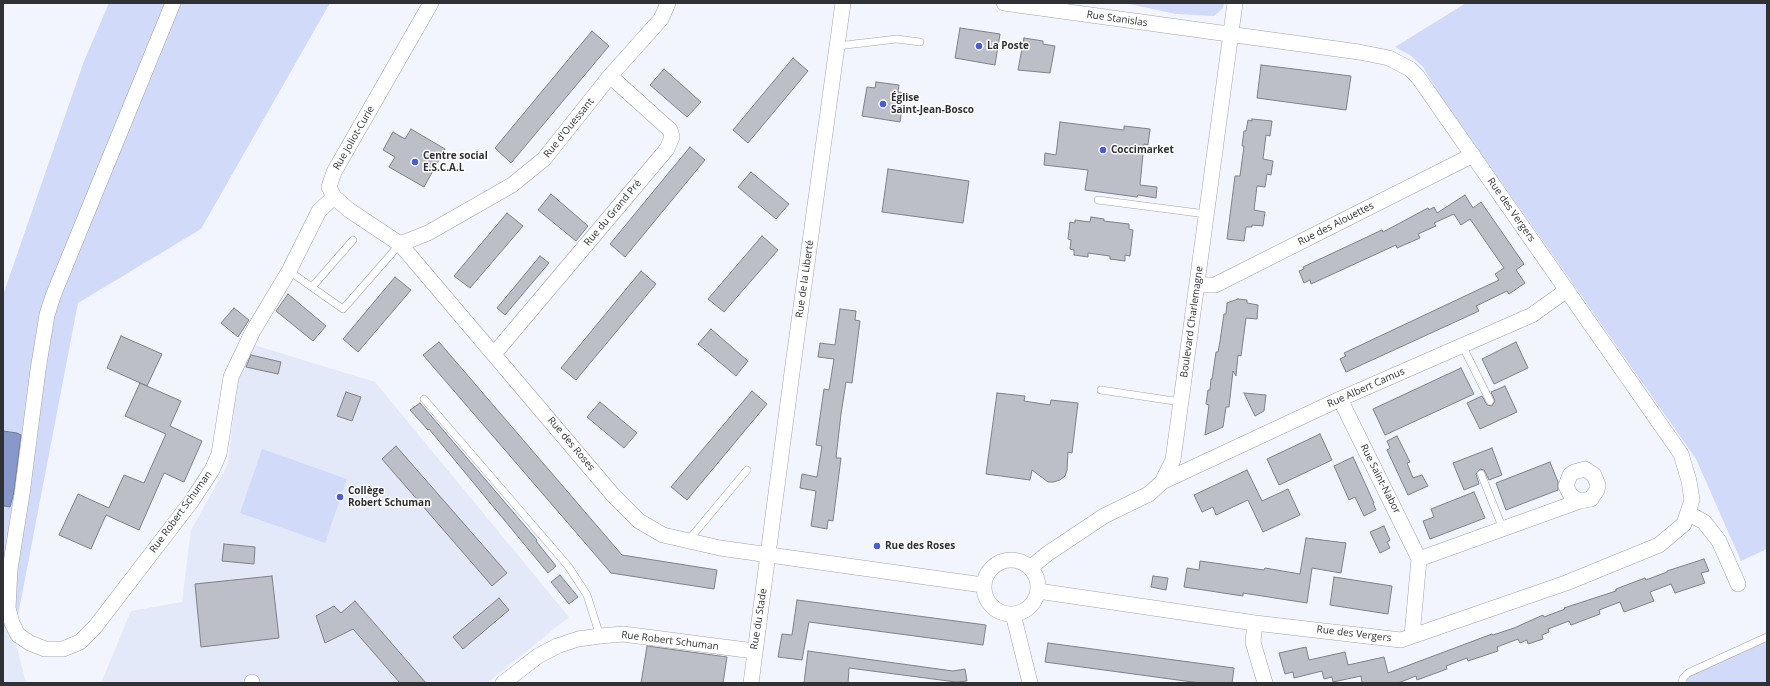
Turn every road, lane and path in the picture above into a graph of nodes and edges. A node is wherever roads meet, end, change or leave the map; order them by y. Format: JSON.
{"nodes":[{"id":1,"x":173,"y":3,"type":"edge"},
{"id":2,"x":431,"y":3,"type":"edge"},
{"id":3,"x":668,"y":3,"type":"edge"},
{"id":4,"x":843,"y":3,"type":"edge"},
{"id":5,"x":1004,"y":3,"type":"edge"},
{"id":6,"x":1235,"y":3,"type":"edge"},
{"id":7,"x":1230,"y":35,"type":"junction"},
{"id":8,"x":920,"y":42,"type":"dead end"},
{"id":9,"x":837,"y":46,"type":"junction"},
{"id":10,"x":610,"y":76,"type":"junction"},
{"id":11,"x":1473,"y":155,"type":"junction"},
{"id":12,"x":334,"y":197,"type":"junction"},
{"id":13,"x":1098,"y":200,"type":"dead end"},
{"id":14,"x":1206,"y":214,"type":"junction"},
{"id":15,"x":353,"y":240,"type":"dead end"},
{"id":16,"x":400,"y":244,"type":"junction"},
{"id":17,"x":289,"y":271,"type":"junction"},
{"id":18,"x":1197,"y":285,"type":"junction"},
{"id":19,"x":312,"y":287,"type":"junction"},
{"id":20,"x":1567,"y":290,"type":"junction"},
{"id":21,"x":1462,"y":345,"type":"junction"},
{"id":22,"x":494,"y":354,"type":"junction"},
{"id":23,"x":1101,"y":390,"type":"dead end"},
{"id":24,"x":424,"y":399,"type":"dead end"},
{"id":25,"x":1340,"y":399,"type":"junction"},
{"id":26,"x":1181,"y":402,"type":"junction"},
{"id":27,"x":1490,"y":402,"type":"dead end"},
{"id":28,"x":747,"y":470,"type":"dead end"},
{"id":29,"x":1481,"y":474,"type":"dead end"},
{"id":30,"x":1162,"y":482,"type":"junction"},
{"id":31,"x":1574,"y":503,"type":"dead end"},
{"id":32,"x":1688,"y":513,"type":"junction"},
{"id":33,"x":1503,"y":529,"type":"junction"},
{"id":34,"x":687,"y":542,"type":"junction"},
{"id":35,"x":769,"y":555,"type":"junction"},
{"id":36,"x":1419,"y":559,"type":"junction"},
{"id":37,"x":1030,"y":568,"type":"junction"},
{"id":38,"x":1738,"y":584,"type":"dead end"},
{"id":39,"x":984,"y":585,"type":"junction"},
{"id":40,"x":1038,"y":591,"type":"junction"},
{"id":41,"x":1013,"y":614,"type":"junction"},
{"id":42,"x":1255,"y":623,"type":"junction"},
{"id":43,"x":600,"y":636,"type":"junction"},
{"id":44,"x":1412,"y":636,"type":"junction"},
{"id":45,"x":1767,"y":637,"type":"edge"},
{"id":46,"x":754,"y":651,"type":"junction"},
{"id":47,"x":503,"y":683,"type":"edge"},
{"id":48,"x":751,"y":683,"type":"edge"},
{"id":49,"x":1030,"y":683,"type":"edge"},
{"id":50,"x":1265,"y":683,"type":"edge"},
{"id":51,"x":1682,"y":683,"type":"edge"}],
"edges":[{"from":1,"to":17,"type":"street","name":"Rue Robert Schuman"},
{"from":2,"to":12,"type":"street","name":"Rue Joliot-Curie"},
{"from":3,"to":10,"type":"street","name":"Rue d'Ouessant"},
{"from":4,"to":9,"type":"street","name":"Rue de la Liberté"},
{"from":5,"to":7,"type":"street","name":"Rue Stanislas"},
{"from":6,"to":7,"type":"street","name":"Boulevard Charlemagne"},
{"from":7,"to":11,"type":"street","name":"Rue des Vergers"},
{"from":7,"to":14,"type":"street","name":"Boulevard Charlemagne"},
{"from":8,"to":9,"type":"lane"},
{"from":9,"to":35,"type":"street","name":"Rue de la Liberté"},
{"from":10,"to":16,"type":"street","name":"Rue d'Ouessant"},
{"from":10,"to":22,"type":"street","name":"Rue du Grand Pré"},
{"from":11,"to":18,"type":"street","name":"Rue des Alouettes"},
{"from":11,"to":20,"type":"street","name":"Rue des Vergers"},
{"from":12,"to":16,"type":"street","name":"Rue des Roses"},
{"from":12,"to":17,"type":"street"},
{"from":13,"to":14,"type":"lane"},
{"from":14,"to":18,"type":"street","name":"Boulevard Charlemagne"},
{"from":15,"to":19,"type":"lane"},
{"from":16,"to":19,"type":"lane"},
{"from":16,"to":22,"type":"street","name":"Rue des Roses"},
{"from":17,"to":19,"type":"lane"},
{"from":18,"to":26,"type":"street","name":"Boulevard Charlemagne"},
{"from":20,"to":21,"type":"street","name":"Rue Albert Camus"},
{"from":20,"to":32,"type":"street","name":"Rue des Vergers"},
{"from":21,"to":25,"type":"street","name":"Rue Albert Camus"},
{"from":21,"to":27,"type":"lane"},
{"from":22,"to":34,"type":"street","name":"Rue des Roses"},
{"from":23,"to":26,"type":"lane"},
{"from":24,"to":43,"type":"lane"},
{"from":25,"to":30,"type":"street","name":"Rue Albert Camus"},
{"from":25,"to":36,"type":"street","name":"Rue Saint-Nabor"},
{"from":26,"to":30,"type":"street","name":"Boulevard Charlemagne"},
{"from":28,"to":34,"type":"lane"},
{"from":29,"to":33,"type":"lane"},
{"from":30,"to":37,"type":"street","name":"Boulevard Charlemagne"},
{"from":31,"to":33,"type":"street"},
{"from":32,"to":38,"type":"street"},
{"from":32,"to":44,"type":"street","name":"Rue des Vergers"},
{"from":33,"to":36,"type":"street"},
{"from":34,"to":35,"type":"street","name":"Rue des Roses"},
{"from":35,"to":39,"type":"street","name":"Rue des Roses"},
{"from":35,"to":46,"type":"street","name":"Rue du Stade"},
{"from":36,"to":44,"type":"street"},
{"from":37,"to":39,"type":"street"},
{"from":37,"to":40,"type":"street"},
{"from":39,"to":41,"type":"street"},
{"from":40,"to":41,"type":"street"},
{"from":40,"to":42,"type":"street","name":"Rue des Vergers"},
{"from":41,"to":49,"type":"street"},
{"from":42,"to":44,"type":"street","name":"Rue des Vergers"},
{"from":42,"to":50,"type":"street"},
{"from":43,"to":46,"type":"street","name":"Rue Robert Schuman"},
{"from":43,"to":47,"type":"street","name":"Rue Robert Schuman"},
{"from":45,"to":51,"type":"lane"},
{"from":46,"to":48,"type":"street","name":"Rue du Stade"}]}
